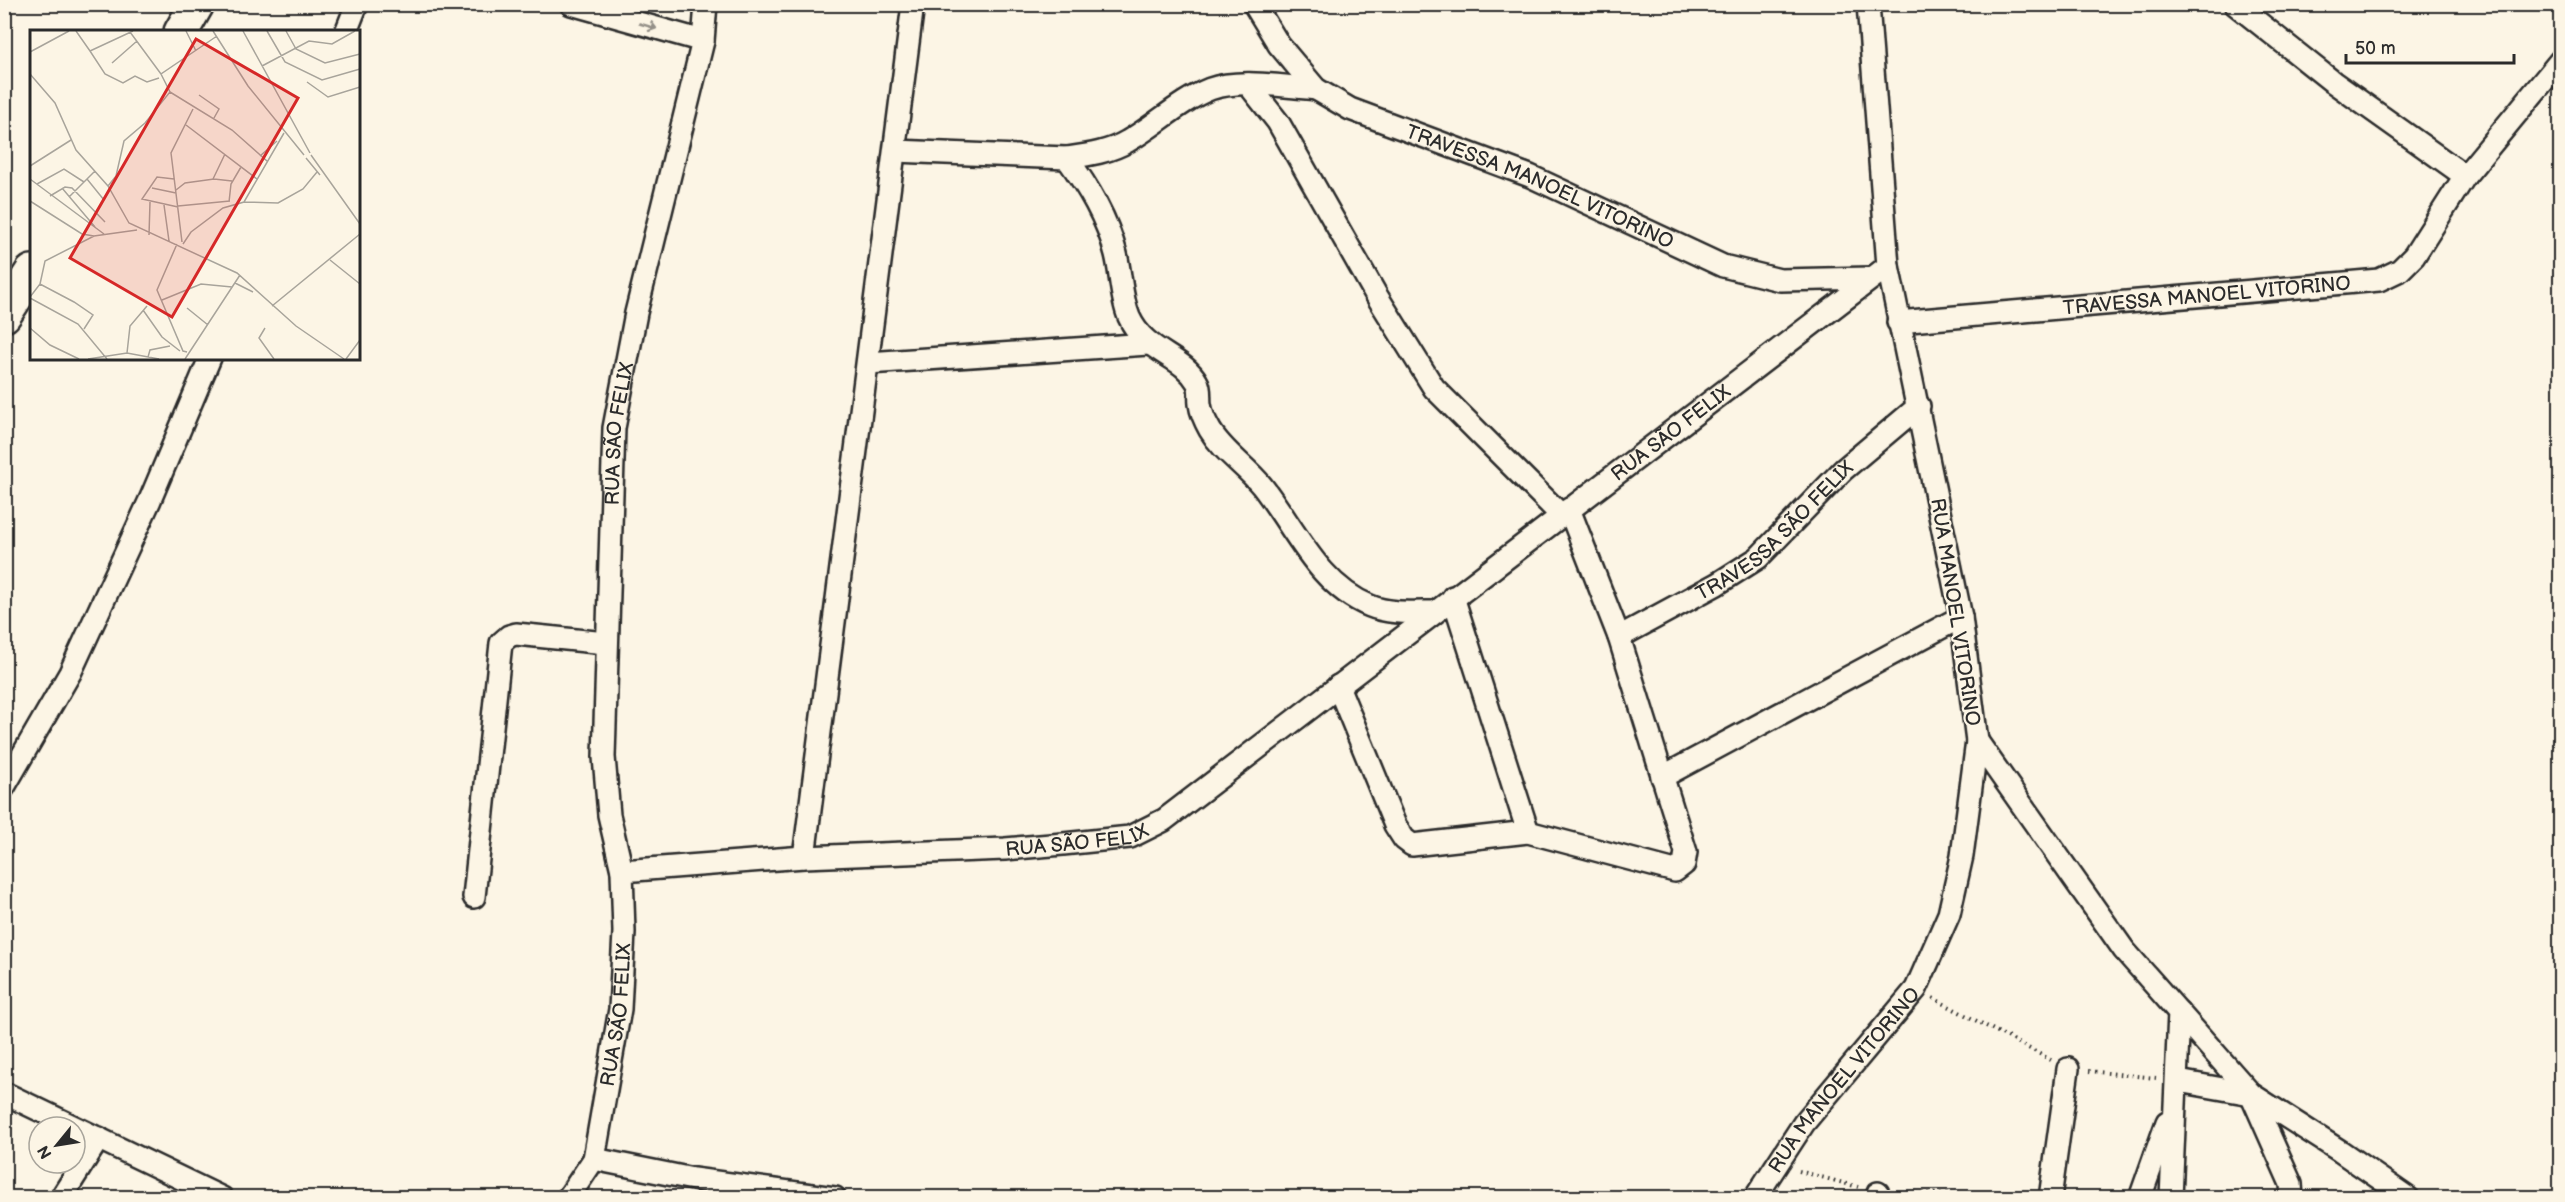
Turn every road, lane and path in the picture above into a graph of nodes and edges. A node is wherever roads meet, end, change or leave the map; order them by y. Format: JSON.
{"nodes":[{"id":1,"x":197,"y":4,"type":"edge"},
{"id":2,"x":357,"y":4,"type":"edge"},
{"id":3,"x":572,"y":4,"type":"edge"},
{"id":4,"x":706,"y":4,"type":"edge"},
{"id":5,"x":913,"y":4,"type":"edge"},
{"id":6,"x":1254,"y":4,"type":"edge"},
{"id":7,"x":1868,"y":4,"type":"edge"},
{"id":8,"x":2235,"y":4,"type":"edge"},
{"id":9,"x":182,"y":30,"type":"edge"},
{"id":10,"x":347,"y":30,"type":"edge"},
{"id":11,"x":703,"y":41,"type":"junction"},
{"id":12,"x":2560,"y":61,"type":"edge"},
{"id":13,"x":1248,"y":84,"type":"junction"},
{"id":14,"x":1316,"y":89,"type":"junction"},
{"id":15,"x":895,"y":151,"type":"junction"},
{"id":16,"x":1067,"y":158,"type":"junction"},
{"id":17,"x":2465,"y":176,"type":"junction"},
{"id":18,"x":1888,"y":266,"type":"junction"},
{"id":19,"x":30,"y":275,"type":"edge"},
{"id":20,"x":1870,"y":278,"type":"junction"},
{"id":21,"x":4,"y":315,"type":"edge"},
{"id":22,"x":1898,"y":322,"type":"junction"},
{"id":23,"x":1148,"y":344,"type":"junction"},
{"id":24,"x":209,"y":360,"type":"edge"},
{"id":25,"x":868,"y":363,"type":"junction"},
{"id":26,"x":1919,"y":406,"type":"junction"},
{"id":27,"x":1565,"y":512,"type":"junction"},
{"id":28,"x":1452,"y":597,"type":"junction"},
{"id":29,"x":1433,"y":612,"type":"junction"},
{"id":30,"x":1960,"y":617,"type":"junction"},
{"id":31,"x":1619,"y":637,"type":"junction"},
{"id":32,"x":606,"y":643,"type":"junction"},
{"id":33,"x":1338,"y":686,"type":"junction"},
{"id":34,"x":1977,"y":741,"type":"junction"},
{"id":35,"x":1662,"y":777,"type":"junction"},
{"id":36,"x":4,"y":787,"type":"edge"},
{"id":37,"x":1528,"y":832,"type":"junction"},
{"id":38,"x":804,"y":857,"type":"junction"},
{"id":39,"x":622,"y":871,"type":"junction"},
{"id":40,"x":474,"y":897,"type":"dead end"},
{"id":41,"x":1916,"y":989,"type":"junction"},
{"id":42,"x":2179,"y":1012,"type":"junction"},
{"id":43,"x":2068,"y":1069,"type":"junction"},
{"id":44,"x":2178,"y":1081,"type":"junction"},
{"id":45,"x":4,"y":1093,"type":"edge"},
{"id":46,"x":2251,"y":1094,"type":"junction"},
{"id":47,"x":2174,"y":1103,"type":"junction"},
{"id":48,"x":99,"y":1138,"type":"junction"},
{"id":49,"x":594,"y":1159,"type":"junction"},
{"id":50,"x":1776,"y":1164,"type":"junction"},
{"id":51,"x":1877,"y":1195,"type":"edge"},
{"id":52,"x":2050,"y":1196,"type":"edge"},
{"id":53,"x":61,"y":1197,"type":"edge"},
{"id":54,"x":222,"y":1197,"type":"edge"},
{"id":55,"x":568,"y":1197,"type":"edge"},
{"id":56,"x":835,"y":1197,"type":"edge"},
{"id":57,"x":1755,"y":1197,"type":"edge"},
{"id":58,"x":2140,"y":1197,"type":"edge"},
{"id":59,"x":2170,"y":1197,"type":"edge"},
{"id":60,"x":2292,"y":1197,"type":"edge"},
{"id":61,"x":2408,"y":1197,"type":"edge"}],
"edges":[{"from":1,"to":9,"type":"main road"},
{"from":2,"to":10,"type":"street"},
{"from":3,"to":11,"type":"street","one_way":true},
{"from":4,"to":11,"type":"street","name":"RUA SÃO FELIX"},
{"from":5,"to":15,"type":"street"},
{"from":6,"to":14,"type":"street","name":"TRAVESSA MANOEL VITORINO"},
{"from":7,"to":18,"type":"street","name":"RUA MANOEL VITORINO"},
{"from":8,"to":17,"type":"street"},
{"from":11,"to":32,"type":"street","name":"RUA SÃO FELIX"},
{"from":12,"to":17,"type":"street","name":"TRAVESSA MANOEL VITORINO"},
{"from":13,"to":14,"type":"street"},
{"from":13,"to":16,"type":"street"},
{"from":13,"to":27,"type":"street"},
{"from":14,"to":20,"type":"street","name":"TRAVESSA MANOEL VITORINO"},
{"from":15,"to":16,"type":"street"},
{"from":15,"to":25,"type":"street"},
{"from":16,"to":23,"type":"street"},
{"from":17,"to":22,"type":"street","name":"TRAVESSA MANOEL VITORINO"},
{"from":18,"to":20,"type":"street","name":"RUA SÃO FELIX"},
{"from":18,"to":22,"type":"street","name":"RUA MANOEL VITORINO"},
{"from":19,"to":21,"type":"main road"},
{"from":20,"to":27,"type":"street","name":"RUA SÃO FELIX"},
{"from":22,"to":26,"type":"street","name":"RUA MANOEL VITORINO"},
{"from":23,"to":25,"type":"street"},
{"from":23,"to":29,"type":"street"},
{"from":24,"to":36,"type":"street"},
{"from":25,"to":38,"type":"street"},
{"from":26,"to":30,"type":"street","name":"RUA MANOEL VITORINO"},
{"from":26,"to":31,"type":"street","name":"TRAVESSA SÃO FELIX"},
{"from":27,"to":28,"type":"street","name":"RUA SÃO FELIX"},
{"from":27,"to":31,"type":"street"},
{"from":28,"to":29,"type":"street","name":"RUA SÃO FELIX"},
{"from":28,"to":37,"type":"street"},
{"from":29,"to":33,"type":"street","name":"RUA SÃO FELIX"},
{"from":30,"to":34,"type":"street","name":"RUA MANOEL VITORINO"},
{"from":30,"to":35,"type":"street"},
{"from":31,"to":35,"type":"street"},
{"from":32,"to":39,"type":"street","name":"RUA SÃO FELIX"},
{"from":32,"to":40,"type":"street"},
{"from":33,"to":37,"type":"street"},
{"from":33,"to":38,"type":"street","name":"RUA SÃO FELIX"},
{"from":34,"to":41,"type":"street","name":"RUA MANOEL VITORINO"},
{"from":34,"to":42,"type":"street"},
{"from":35,"to":37,"type":"street"},
{"from":38,"to":39,"type":"street","name":"RUA SÃO FELIX"},
{"from":39,"to":49,"type":"street","name":"RUA SÃO FELIX"},
{"from":41,"to":43,"type":"path"},
{"from":41,"to":50,"type":"street","name":"RUA MANOEL VITORINO"},
{"from":42,"to":44,"type":"street"},
{"from":42,"to":46,"type":"street"},
{"from":43,"to":44,"type":"path"},
{"from":43,"to":52,"type":"street"},
{"from":44,"to":46,"type":"street"},
{"from":44,"to":47,"type":"street"},
{"from":45,"to":48,"type":"street"},
{"from":46,"to":60,"type":"street"},
{"from":46,"to":61,"type":"street"},
{"from":47,"to":58,"type":"street"},
{"from":47,"to":59,"type":"street"},
{"from":48,"to":53,"type":"street"},
{"from":48,"to":54,"type":"street"},
{"from":49,"to":55,"type":"street"},
{"from":49,"to":56,"type":"street"},
{"from":50,"to":51,"type":"path"},
{"from":50,"to":57,"type":"street","name":"RUA MANOEL VITORINO"},
{"from":51,"to":52,"type":"path"}]}
